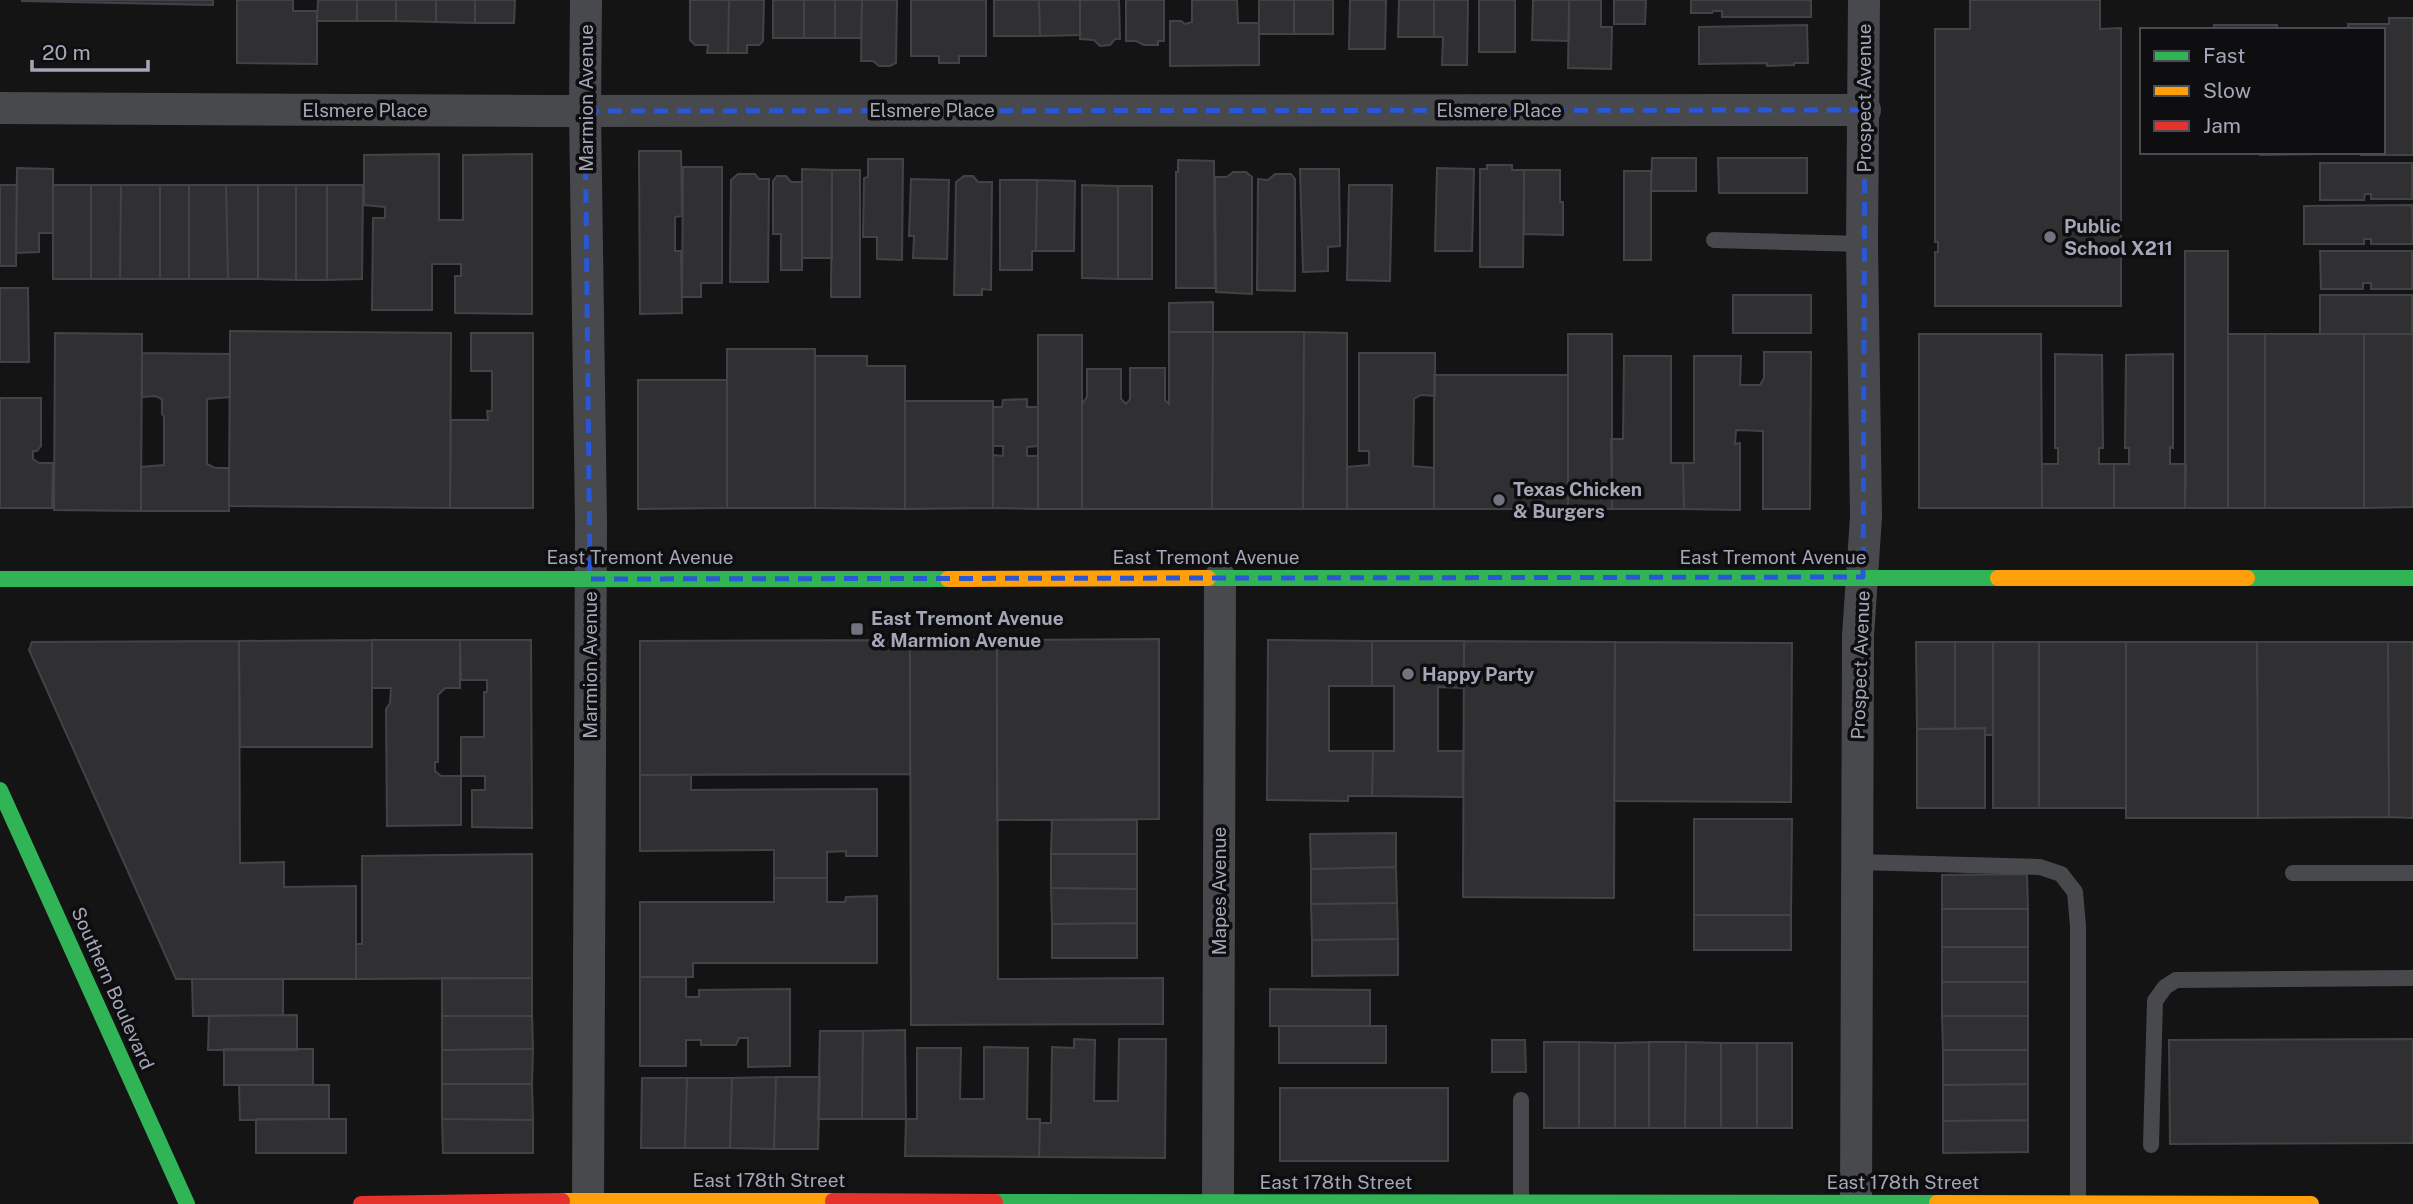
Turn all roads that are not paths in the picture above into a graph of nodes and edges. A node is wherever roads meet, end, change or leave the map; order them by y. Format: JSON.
{"nodes":[{"id":1,"x":586,"y":0,"type":"edge"},
{"id":2,"x":1864,"y":0,"type":"edge"},
{"id":3,"x":0,"y":108,"type":"edge"},
{"id":4,"x":1865,"y":110,"type":"junction"},
{"id":5,"x":585,"y":111,"type":"junction"},
{"id":6,"x":1714,"y":240,"type":"dead end"},
{"id":7,"x":1862,"y":244,"type":"junction"},
{"id":8,"x":1863,"y":577,"type":"junction"},
{"id":9,"x":1220,"y":578,"type":"junction"},
{"id":10,"x":2413,"y":578,"type":"edge"},
{"id":11,"x":0,"y":579,"type":"edge"},
{"id":12,"x":590,"y":579,"type":"junction"},
{"id":13,"x":0,"y":790,"type":"edge"},
{"id":14,"x":1856,"y":862,"type":"junction"},
{"id":15,"x":2294,"y":873,"type":"dead end"},
{"id":16,"x":2413,"y":873,"type":"edge"},
{"id":17,"x":2413,"y":978,"type":"edge"},
{"id":18,"x":1521,"y":1100,"type":"dead end"},
{"id":19,"x":2151,"y":1145,"type":"dead end"},
{"id":20,"x":588,"y":1202,"type":"edge"},
{"id":21,"x":1218,"y":1203,"type":"edge"},
{"id":22,"x":1521,"y":1203,"type":"edge"},
{"id":23,"x":2078,"y":1203,"type":"edge"},
{"id":24,"x":187,"y":1204,"type":"edge"},
{"id":25,"x":361,"y":1204,"type":"edge"},
{"id":26,"x":1856,"y":1204,"type":"edge"},
{"id":27,"x":2311,"y":1204,"type":"edge"}],
"edges":[{"from":1,"to":5,"type":"street","name":"Marmion Avenue"},
{"from":2,"to":4,"type":"street","name":"Prospect Avenue"},
{"from":3,"to":5,"type":"street","name":"Elsmere Place"},
{"from":4,"to":5,"type":"street","name":"Elsmere Place"},
{"from":4,"to":7,"type":"street","name":"Prospect Avenue"},
{"from":5,"to":12,"type":"street","name":"Marmion Avenue"},
{"from":6,"to":7,"type":"lane"},
{"from":7,"to":8,"type":"street","name":"Prospect Avenue"},
{"from":8,"to":9,"type":"main road","name":"East Tremont Avenue"},
{"from":8,"to":10,"type":"main road","name":"East Tremont Avenue"},
{"from":8,"to":14,"type":"street","name":"Prospect Avenue"},
{"from":9,"to":12,"type":"main road","name":"East Tremont Avenue"},
{"from":9,"to":21,"type":"street","name":"Mapes Avenue"},
{"from":11,"to":12,"type":"main road","name":"East Tremont Avenue"},
{"from":12,"to":20,"type":"street","name":"Marmion Avenue"},
{"from":13,"to":24,"type":"main road","name":"Southern Boulevard"},
{"from":14,"to":23,"type":"lane"},
{"from":14,"to":26,"type":"street","name":"Prospect Avenue"},
{"from":15,"to":16,"type":"lane"},
{"from":17,"to":19,"type":"lane"},
{"from":18,"to":22,"type":"lane"},
{"from":20,"to":21,"type":"main road","name":"East 178th Street"},
{"from":20,"to":25,"type":"main road","name":"East 178th Street"},
{"from":21,"to":22,"type":"main road","name":"East 178th Street"},
{"from":22,"to":26,"type":"main road","name":"East 178th Street"},
{"from":23,"to":26,"type":"main road","name":"East 178th Street"},
{"from":23,"to":27,"type":"main road","name":"East 178th Street"}]}
